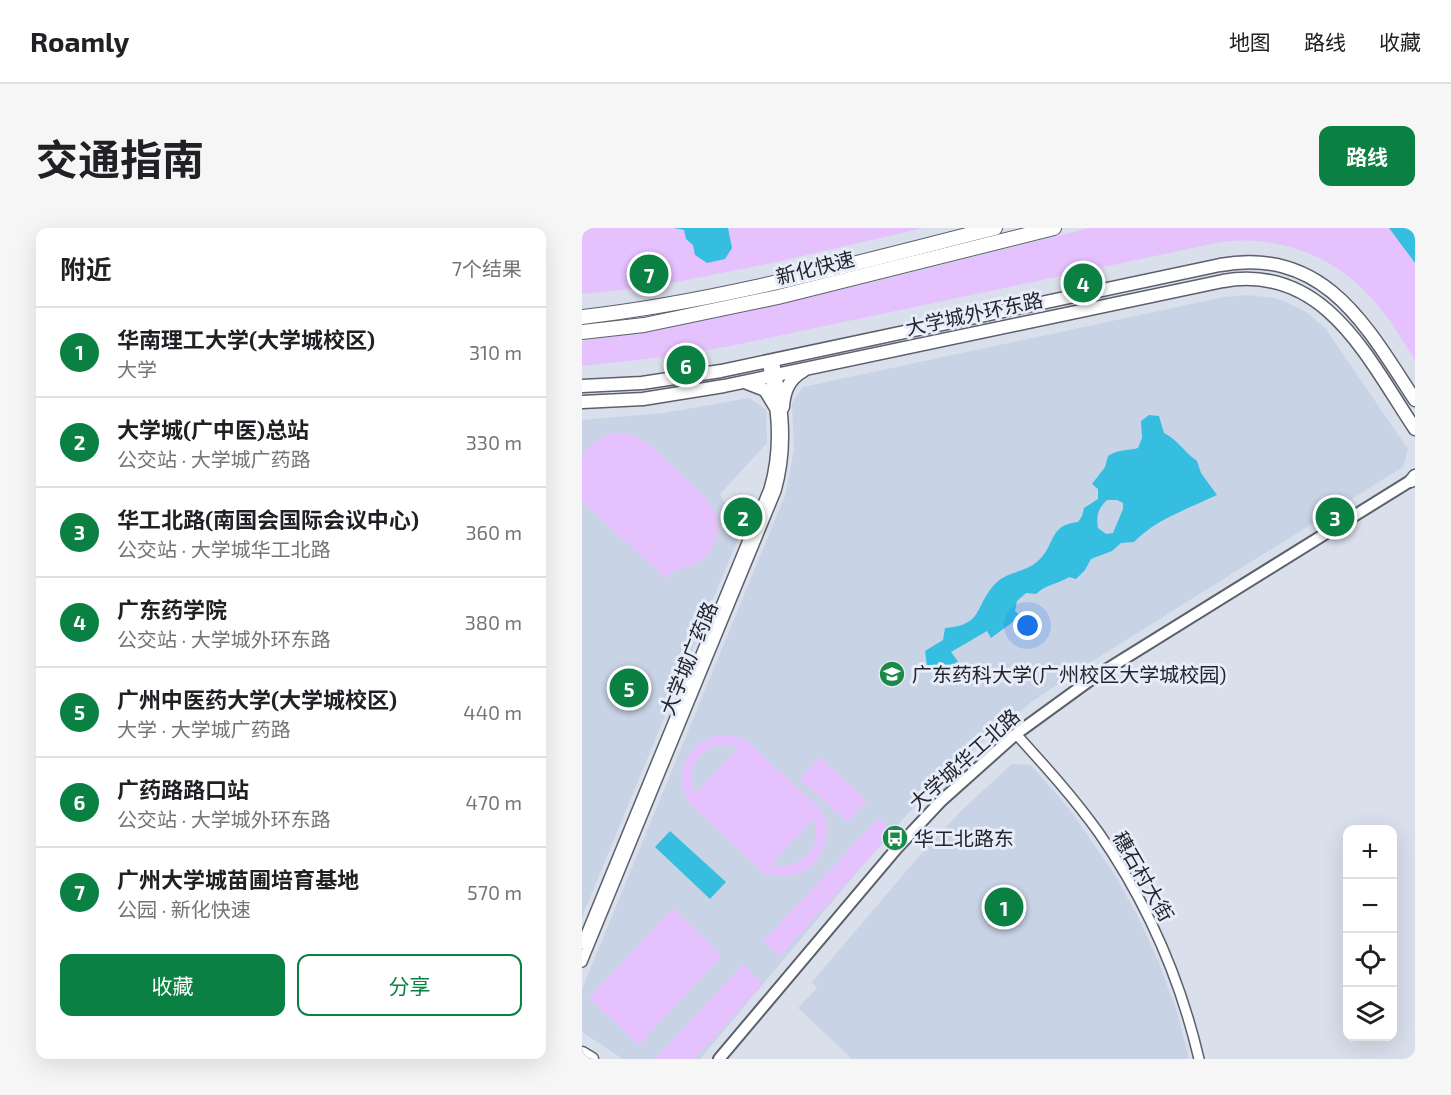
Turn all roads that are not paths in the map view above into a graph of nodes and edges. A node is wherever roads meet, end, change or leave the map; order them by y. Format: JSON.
{"nodes":[{"id":1,"x":995,"y":228,"type":"edge"},
{"id":2,"x":1054,"y":228,"type":"edge"},
{"id":3,"x":582,"y":317,"type":"edge"},
{"id":4,"x":582,"y":332,"type":"edge"},
{"id":5,"x":770,"y":360,"type":"junction"},
{"id":6,"x":808,"y":369,"type":"junction"},
{"id":7,"x":721,"y":371,"type":"junction"},
{"id":8,"x":774,"y":376,"type":"junction"},
{"id":9,"x":740,"y":383,"type":"junction"},
{"id":10,"x":582,"y":386,"type":"edge"},
{"id":11,"x":724,"y":386,"type":"junction"},
{"id":12,"x":1415,"y":400,"type":"edge"},
{"id":13,"x":582,"y":402,"type":"edge"},
{"id":14,"x":779,"y":408,"type":"junction"},
{"id":15,"x":1414,"y":427,"type":"edge"},
{"id":16,"x":1414,"y":482,"type":"edge"},
{"id":17,"x":1018,"y":737,"type":"junction"},
{"id":18,"x":582,"y":944,"type":"edge"},
{"id":19,"x":582,"y":962,"type":"edge"},
{"id":20,"x":582,"y":1053,"type":"edge"},
{"id":21,"x":592,"y":1059,"type":"edge"},
{"id":22,"x":719,"y":1059,"type":"edge"},
{"id":23,"x":727,"y":1059,"type":"edge"},
{"id":24,"x":1198,"y":1059,"type":"edge"}],
"edges":[{"from":1,"to":3,"type":"highway","name":"新化快速"},
{"from":2,"to":4,"type":"highway","name":"新化快速"},
{"from":5,"to":7,"type":"main road","name":"大学城外环东路"},
{"from":5,"to":8,"type":"street","name":"大学城广药路"},
{"from":5,"to":12,"type":"main road","name":"大学城外环东路"},
{"from":6,"to":8,"type":"main road","name":"大学城外环东路"},
{"from":6,"to":14,"type":"main road"},
{"from":6,"to":15,"type":"main road","name":"大学城外环东路"},
{"from":7,"to":10,"type":"main road","name":"大学城外环东路"},
{"from":7,"to":11,"type":"main road"},
{"from":8,"to":9,"type":"main road","name":"大学城外环东路"},
{"from":8,"to":14,"type":"street","name":"大学城广药路"},
{"from":9,"to":11,"type":"main road","name":"大学城外环东路"},
{"from":9,"to":14,"type":"main road"},
{"from":11,"to":13,"type":"main road","name":"大学城外环东路"},
{"from":14,"to":18,"type":"street","name":"大学城广药路"},
{"from":14,"to":19,"type":"street","name":"大学城广药路"},
{"from":16,"to":17,"type":"main road","name":"大学城华工北路"},
{"from":17,"to":22,"type":"main road","name":"大学城华工北路"},
{"from":17,"to":23,"type":"main road","name":"大学城华工北路"},
{"from":17,"to":24,"type":"street","name":"穗石村大街"},
{"from":20,"to":21,"type":"main road"}]}
